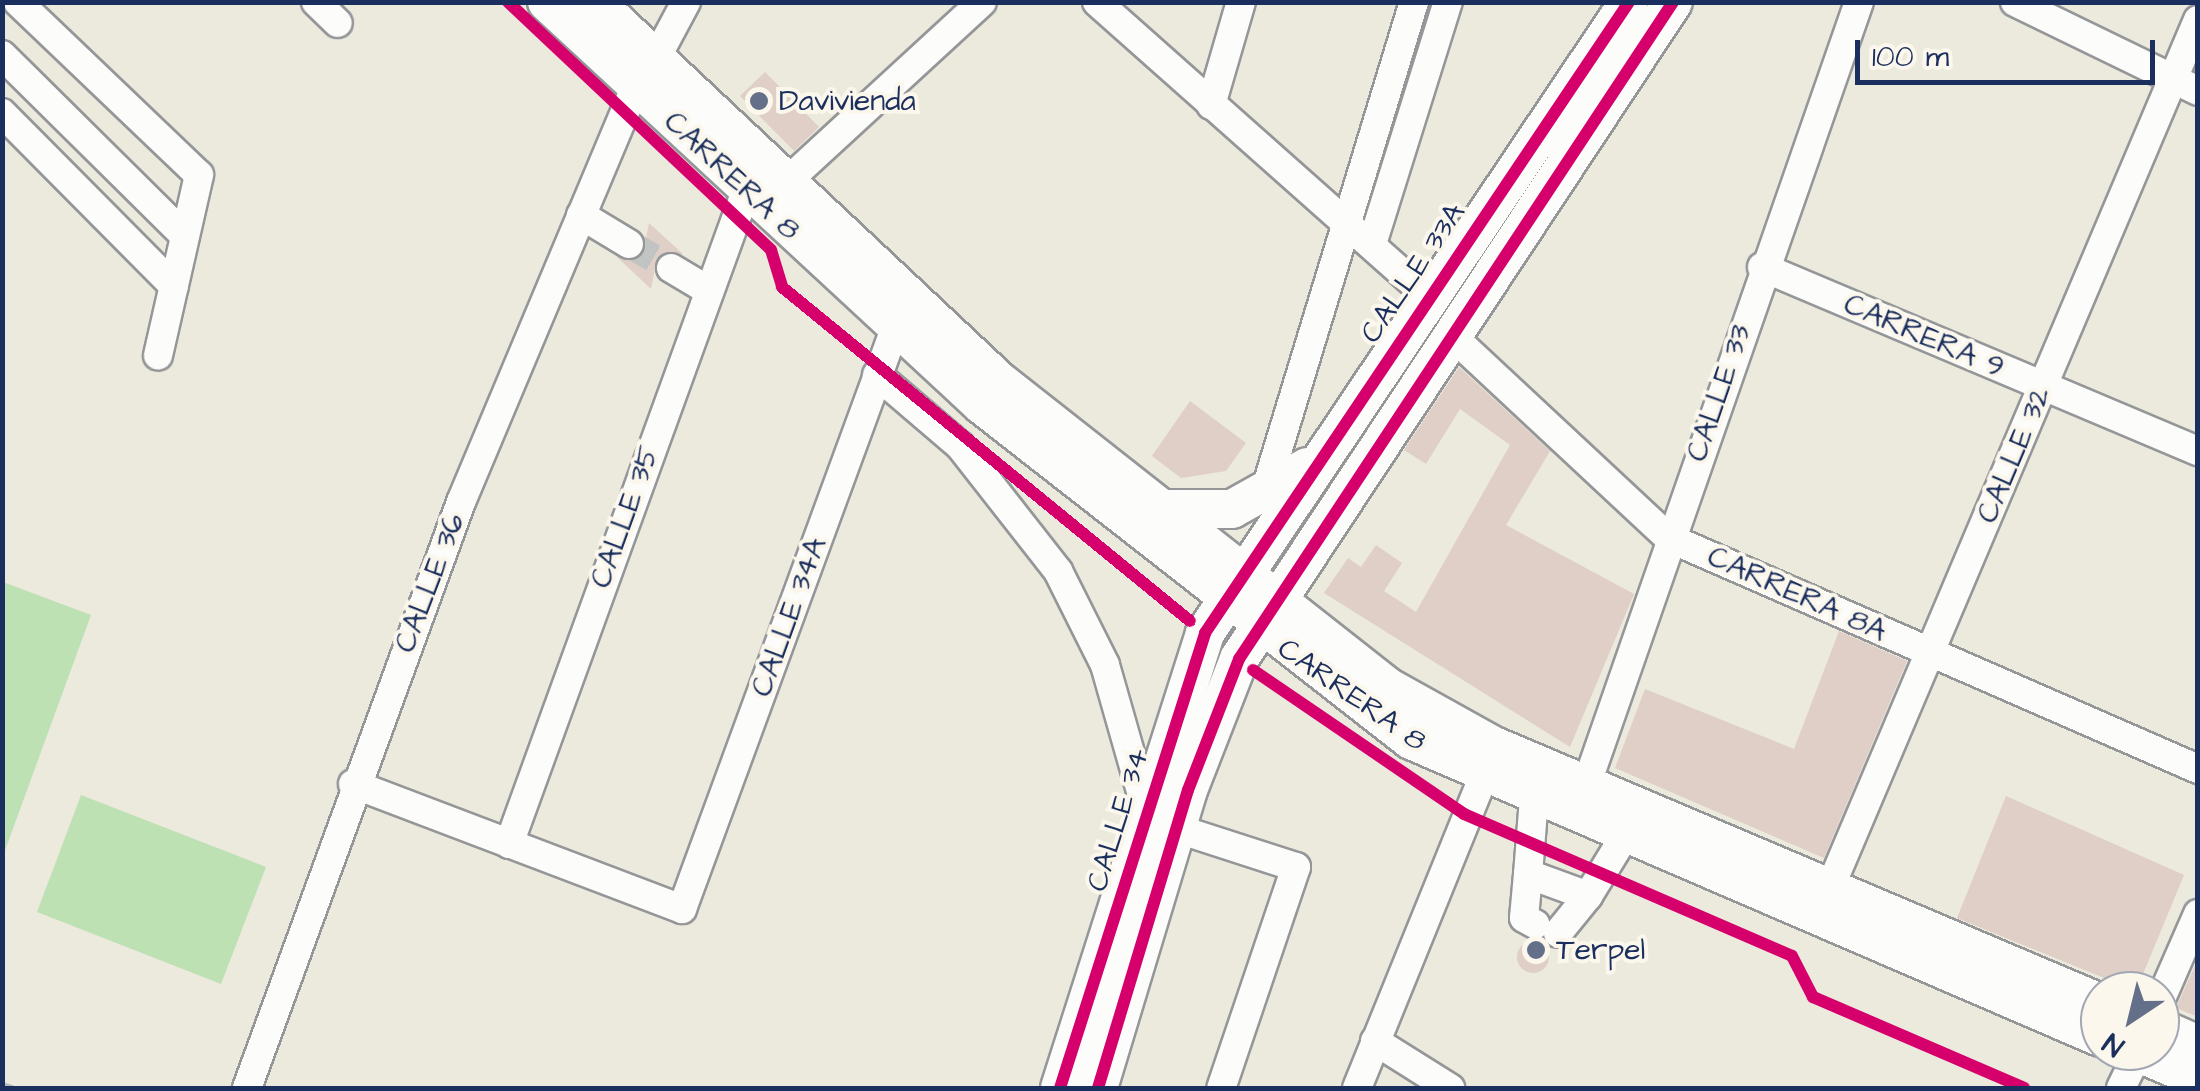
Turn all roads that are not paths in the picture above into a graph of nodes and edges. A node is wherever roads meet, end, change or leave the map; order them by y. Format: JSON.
{"nodes":[{"id":1,"x":18,"y":2,"type":"edge"},
{"id":2,"x":316,"y":2,"type":"edge"},
{"id":3,"x":547,"y":2,"type":"edge"},
{"id":4,"x":595,"y":2,"type":"edge"},
{"id":5,"x":686,"y":2,"type":"edge"},
{"id":6,"x":982,"y":2,"type":"edge"},
{"id":7,"x":1097,"y":2,"type":"edge"},
{"id":8,"x":1240,"y":2,"type":"edge"},
{"id":9,"x":1414,"y":2,"type":"edge"},
{"id":10,"x":1448,"y":2,"type":"edge"},
{"id":11,"x":1630,"y":2,"type":"edge"},
{"id":12,"x":1673,"y":2,"type":"edge"},
{"id":13,"x":1858,"y":2,"type":"edge"},
{"id":14,"x":2015,"y":2,"type":"edge"},
{"id":15,"x":2198,"y":20,"type":"edge"},
{"id":16,"x":338,"y":23,"type":"dead end"},
{"id":17,"x":2,"y":55,"type":"edge"},
{"id":18,"x":645,"y":74,"type":"junction"},
{"id":19,"x":2185,"y":85,"type":"edge"},
{"id":20,"x":1211,"y":105,"type":"junction"},
{"id":21,"x":2,"y":113,"type":"edge"},
{"id":22,"x":764,"y":188,"type":"junction"},
{"id":23,"x":581,"y":216,"type":"junction"},
{"id":24,"x":1344,"y":220,"type":"junction"},
{"id":25,"x":186,"y":236,"type":"junction"},
{"id":26,"x":629,"y":244,"type":"tunnel mouth"},
{"id":27,"x":1372,"y":244,"type":"junction"},
{"id":28,"x":1762,"y":267,"type":"junction"},
{"id":29,"x":671,"y":268,"type":"tunnel mouth"},
{"id":30,"x":174,"y":286,"type":"junction"},
{"id":31,"x":706,"y":288,"type":"junction"},
{"id":32,"x":1428,"y":296,"type":"junction"},
{"id":33,"x":896,"y":326,"type":"junction"},
{"id":34,"x":1450,"y":336,"type":"junction"},
{"id":35,"x":158,"y":355,"type":"dead end"},
{"id":36,"x":1374,"y":375,"type":"junction"},
{"id":37,"x":878,"y":376,"type":"junction"},
{"id":38,"x":2043,"y":386,"type":"junction"},
{"id":39,"x":2198,"y":451,"type":"edge"},
{"id":40,"x":1322,"y":456,"type":"junction"},
{"id":41,"x":1264,"y":495,"type":"junction"},
{"id":42,"x":1157,"y":508,"type":"junction"},
{"id":43,"x":1669,"y":538,"type":"junction"},
{"id":44,"x":1251,"y":598,"type":"junction"},
{"id":45,"x":1931,"y":652,"type":"junction"},
{"id":46,"x":2198,"y":769,"type":"edge"},
{"id":47,"x":1482,"y":778,"type":"junction"},
{"id":48,"x":353,"y":784,"type":"junction"},
{"id":49,"x":1586,"y":786,"type":"junction"},
{"id":50,"x":1534,"y":798,"type":"junction"},
{"id":51,"x":1163,"y":823,"type":"junction"},
{"id":52,"x":1624,"y":837,"type":"junction"},
{"id":53,"x":509,"y":844,"type":"junction"},
{"id":54,"x":1528,"y":874,"type":"junction"},
{"id":55,"x":1829,"y":890,"type":"junction"},
{"id":56,"x":1588,"y":896,"type":"junction"},
{"id":57,"x":2198,"y":914,"type":"edge"},
{"id":58,"x":2173,"y":971,"type":"edge"},
{"id":59,"x":2080,"y":995,"type":"edge"},
{"id":60,"x":2080,"y":1028,"type":"edge"},
{"id":61,"x":1094,"y":1039,"type":"junction"},
{"id":62,"x":1375,"y":1041,"type":"junction"},
{"id":63,"x":247,"y":1088,"type":"edge"},
{"id":64,"x":1060,"y":1088,"type":"edge"},
{"id":65,"x":1098,"y":1088,"type":"edge"},
{"id":66,"x":1221,"y":1088,"type":"edge"},
{"id":67,"x":1357,"y":1088,"type":"edge"},
{"id":68,"x":1450,"y":1088,"type":"edge"}],
"edges":[{"from":1,"to":25,"type":"street"},
{"from":2,"to":16,"type":"street"},
{"from":3,"to":18,"type":"main road","name":"CARRERA 8"},
{"from":4,"to":18,"type":"main road","name":"CARRERA 8"},
{"from":5,"to":18,"type":"street","name":"CALLE 36"},
{"from":6,"to":22,"type":"street","name":"CALLE 35"},
{"from":7,"to":20,"type":"street"},
{"from":8,"to":20,"type":"street"},
{"from":9,"to":24,"type":"street"},
{"from":10,"to":27,"type":"street"},
{"from":11,"to":32,"type":"main road","name":"CALLE 33A"},
{"from":12,"to":34,"type":"main road"},
{"from":13,"to":28,"type":"street","name":"CALLE 33"},
{"from":14,"to":19,"type":"street"},
{"from":15,"to":19,"type":"street","name":"CALLE 32"},
{"from":17,"to":25,"type":"street"},
{"from":18,"to":22,"type":"main road","name":"CARRERA 8"},
{"from":18,"to":23,"type":"street","name":"CALLE 36"},
{"from":19,"to":38,"type":"street","name":"CALLE 32"},
{"from":20,"to":24,"type":"street"},
{"from":21,"to":30,"type":"street"},
{"from":22,"to":31,"type":"street","name":"CALLE 35"},
{"from":22,"to":33,"type":"main road","name":"CARRERA 8"},
{"from":22,"to":42,"type":"main road","name":"CARRERA 8"},
{"from":23,"to":26,"type":"street"},
{"from":23,"to":48,"type":"street","name":"CALLE 36"},
{"from":24,"to":27,"type":"street"},
{"from":24,"to":41,"type":"street"},
{"from":25,"to":30,"type":"street"},
{"from":27,"to":32,"type":"street"},
{"from":28,"to":38,"type":"street","name":"CARRERA 9"},
{"from":28,"to":43,"type":"street","name":"CALLE 33"},
{"from":29,"to":31,"type":"street"},
{"from":30,"to":35,"type":"street"},
{"from":31,"to":53,"type":"street","name":"CALLE 35"},
{"from":32,"to":36,"type":"main road","name":"CALLE 33A"},
{"from":33,"to":37,"type":"street","name":"CALLE 34A"},
{"from":33,"to":44,"type":"main road","name":"CARRERA 8"},
{"from":34,"to":43,"type":"street","name":"CARRERA 8A"},
{"from":34,"to":44,"type":"main road"},
{"from":36,"to":40,"type":"main road","name":"CALLE 33A"},
{"from":36,"to":44,"type":"main road"},
{"from":37,"to":51,"type":"street"},
{"from":37,"to":53,"type":"street","name":"CALLE 34A"},
{"from":38,"to":39,"type":"street","name":"CARRERA 9"},
{"from":38,"to":45,"type":"street","name":"CALLE 32"},
{"from":40,"to":41,"type":"main road"},
{"from":40,"to":44,"type":"main road","name":"CALLE 33A"},
{"from":41,"to":42,"type":"main road"},
{"from":42,"to":44,"type":"main road","name":"CARRERA 8"},
{"from":43,"to":45,"type":"street","name":"CARRERA 8A"},
{"from":43,"to":49,"type":"street","name":"CALLE 33"},
{"from":44,"to":47,"type":"main road","name":"CARRERA 8"},
{"from":44,"to":49,"type":"main road","name":"CARRERA 8"},
{"from":44,"to":51,"type":"main road","name":"CALLE 34"},
{"from":45,"to":46,"type":"street","name":"CARRERA 8A"},
{"from":45,"to":55,"type":"street","name":"CALLE 32"},
{"from":47,"to":50,"type":"main road","name":"CARRERA 8"},
{"from":47,"to":62,"type":"street"},
{"from":48,"to":53,"type":"street"},
{"from":48,"to":63,"type":"street","name":"CALLE 36"},
{"from":49,"to":55,"type":"main road","name":"CARRERA 8"},
{"from":50,"to":52,"type":"main road","name":"CARRERA 8"},
{"from":50,"to":54,"type":"street"},
{"from":51,"to":61,"type":"main road","name":"CALLE 34"},
{"from":51,"to":66,"type":"street"},
{"from":52,"to":56,"type":"street"},
{"from":52,"to":60,"type":"main road","name":"CARRERA 8"},
{"from":54,"to":56,"type":"street"},
{"from":54,"to":56,"type":"street"},
{"from":55,"to":59,"type":"main road","name":"CARRERA 8"},
{"from":57,"to":58,"type":"street"},
{"from":61,"to":64,"type":"main road","name":"CALLE 34"},
{"from":61,"to":65,"type":"main road","name":"CALLE 34"},
{"from":62,"to":67,"type":"street"},
{"from":62,"to":68,"type":"street"}]}
